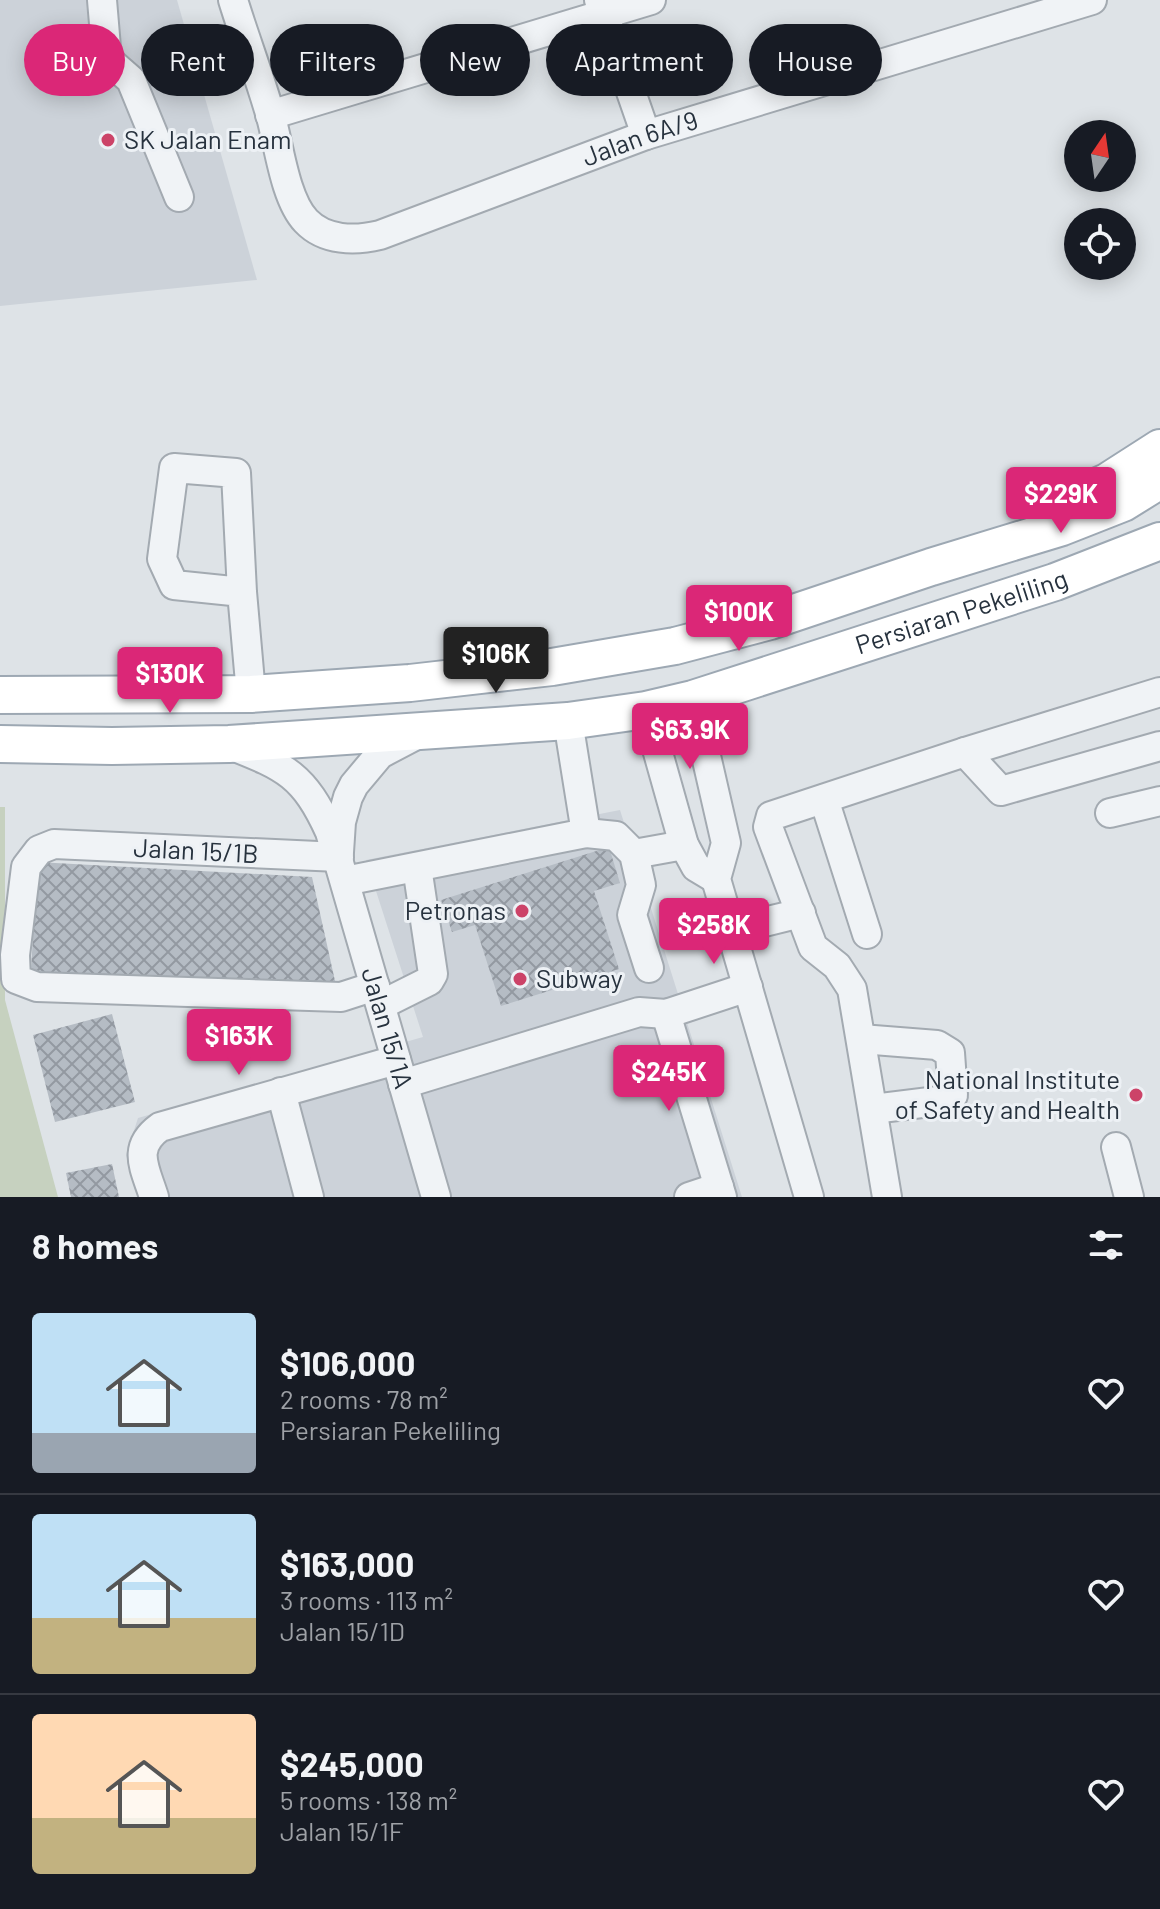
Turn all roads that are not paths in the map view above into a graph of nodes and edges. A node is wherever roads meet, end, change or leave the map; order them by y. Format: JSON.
{"nodes":[{"id":1,"x":102,"y":0,"type":"edge"},
{"id":2,"x":651,"y":0,"type":"edge"},
{"id":3,"x":1092,"y":0,"type":"edge"},
{"id":4,"x":236,"y":1,"type":"edge"},
{"id":5,"x":1052,"y":6,"type":"edge"},
{"id":6,"x":601,"y":7,"type":"edge"},
{"id":7,"x":270,"y":115,"type":"junction"},
{"id":8,"x":646,"y":135,"type":"junction"},
{"id":9,"x":179,"y":197,"type":"dead end"},
{"id":10,"x":1160,"y":448,"type":"edge"},
{"id":11,"x":1160,"y":480,"type":"edge"},
{"id":12,"x":1160,"y":541,"type":"edge"},
{"id":13,"x":1160,"y":564,"type":"edge"},
{"id":14,"x":931,"y":567,"type":"junction"},
{"id":15,"x":1055,"y":582,"type":"junction"},
{"id":16,"x":242,"y":592,"type":"junction"},
{"id":17,"x":1160,"y":692,"type":"edge"},
{"id":18,"x":251,"y":694,"type":"junction"},
{"id":19,"x":0,"y":695,"type":"edge"},
{"id":20,"x":693,"y":699,"type":"junction"},
{"id":21,"x":646,"y":710,"type":"junction"},
{"id":22,"x":568,"y":721,"type":"junction"},
{"id":23,"x":428,"y":730,"type":"junction"},
{"id":24,"x":229,"y":744,"type":"junction"},
{"id":25,"x":1160,"y":746,"type":"edge"},
{"id":26,"x":10,"y":751,"type":"edge"},
{"id":27,"x":965,"y":752,"type":"junction"},
{"id":28,"x":824,"y":799,"type":"junction"},
{"id":29,"x":1160,"y":801,"type":"edge"},
{"id":30,"x":1110,"y":813,"type":"dead end"},
{"id":31,"x":586,"y":833,"type":"junction"},
{"id":32,"x":684,"y":845,"type":"junction"},
{"id":33,"x":634,"y":854,"type":"junction"},
{"id":34,"x":417,"y":867,"type":"junction"},
{"id":35,"x":342,"y":869,"type":"junction"},
{"id":36,"x":716,"y":879,"type":"junction"},
{"id":37,"x":801,"y":913,"type":"junction"},
{"id":38,"x":731,"y":930,"type":"junction"},
{"id":39,"x":867,"y":934,"type":"dead end"},
{"id":40,"x":649,"y":968,"type":"dead end"},
{"id":41,"x":748,"y":987,"type":"junction"},
{"id":42,"x":378,"y":996,"type":"junction"},
{"id":43,"x":666,"y":1014,"type":"junction"},
{"id":44,"x":861,"y":1039,"type":"junction"},
{"id":45,"x":400,"y":1072,"type":"junction"},
{"id":46,"x":281,"y":1092,"type":"junction"},
{"id":47,"x":873,"y":1109,"type":"junction"},
{"id":48,"x":1116,"y":1147,"type":"dead end"},
{"id":49,"x":721,"y":1192,"type":"edge"},
{"id":50,"x":154,"y":1197,"type":"edge"},
{"id":51,"x":309,"y":1197,"type":"edge"},
{"id":52,"x":436,"y":1197,"type":"edge"},
{"id":53,"x":689,"y":1197,"type":"edge"},
{"id":54,"x":809,"y":1197,"type":"edge"},
{"id":55,"x":887,"y":1197,"type":"edge"},
{"id":56,"x":1129,"y":1197,"type":"edge"}],
"edges":[{"from":1,"to":9,"type":"street"},
{"from":2,"to":6,"type":"street"},
{"from":3,"to":5,"type":"street","name":"Jalan 6A/9"},
{"from":4,"to":7,"type":"street"},
{"from":5,"to":8,"type":"street","name":"Jalan 6A/9"},
{"from":6,"to":7,"type":"street"},
{"from":6,"to":8,"type":"street"},
{"from":7,"to":8,"type":"street","name":"Jalan 6A/9"},
{"from":10,"to":14,"type":"main road"},
{"from":11,"to":14,"type":"main road","name":"Persiaran Pekeliling"},
{"from":12,"to":15,"type":"main road","name":"Persiaran Pekeliling"},
{"from":13,"to":15,"type":"main road"},
{"from":14,"to":18,"type":"main road","name":"Persiaran Pekeliling"},
{"from":15,"to":20,"type":"main road","name":"Persiaran Pekeliling"},
{"from":16,"to":16,"type":"street"},
{"from":16,"to":18,"type":"street"},
{"from":17,"to":27,"type":"street"},
{"from":18,"to":19,"type":"main road","name":"Persiaran Pekeliling"},
{"from":20,"to":21,"type":"main road","name":"Persiaran Pekeliling"},
{"from":20,"to":36,"type":"street"},
{"from":21,"to":22,"type":"main road","name":"Persiaran Pekeliling"},
{"from":21,"to":32,"type":"street"},
{"from":22,"to":23,"type":"main road","name":"Persiaran Pekeliling"},
{"from":22,"to":31,"type":"street"},
{"from":23,"to":24,"type":"main road","name":"Persiaran Pekeliling"},
{"from":23,"to":35,"type":"street","name":"Jalan 15/1A"},
{"from":24,"to":26,"type":"main road","name":"Persiaran Pekeliling"},
{"from":24,"to":35,"type":"street","name":"Jalan 15/1A"},
{"from":25,"to":27,"type":"street"},
{"from":27,"to":28,"type":"street"},
{"from":28,"to":37,"type":"street"},
{"from":28,"to":39,"type":"street"},
{"from":29,"to":30,"type":"street"},
{"from":31,"to":33,"type":"street"},
{"from":31,"to":34,"type":"street","name":"Jalan 15/1B"},
{"from":32,"to":33,"type":"street"},
{"from":32,"to":36,"type":"street"},
{"from":33,"to":40,"type":"street"},
{"from":34,"to":35,"type":"street","name":"Jalan 15/1B"},
{"from":34,"to":42,"type":"street"},
{"from":35,"to":42,"type":"street","name":"Jalan 15/1A"},
{"from":35,"to":42,"type":"street","name":"Jalan 15/1B"},
{"from":36,"to":38,"type":"street"},
{"from":37,"to":38,"type":"street"},
{"from":37,"to":44,"type":"street"},
{"from":38,"to":41,"type":"street"},
{"from":41,"to":43,"type":"street"},
{"from":41,"to":54,"type":"street"},
{"from":42,"to":45,"type":"street","name":"Jalan 15/1A"},
{"from":43,"to":45,"type":"street"},
{"from":43,"to":49,"type":"street"},
{"from":44,"to":47,"type":"street"},
{"from":44,"to":47,"type":"street"},
{"from":45,"to":46,"type":"street"},
{"from":45,"to":52,"type":"street","name":"Jalan 15/1A"},
{"from":46,"to":50,"type":"street"},
{"from":46,"to":51,"type":"street"},
{"from":47,"to":55,"type":"street"},
{"from":48,"to":56,"type":"street"},
{"from":49,"to":53,"type":"street"}]}
